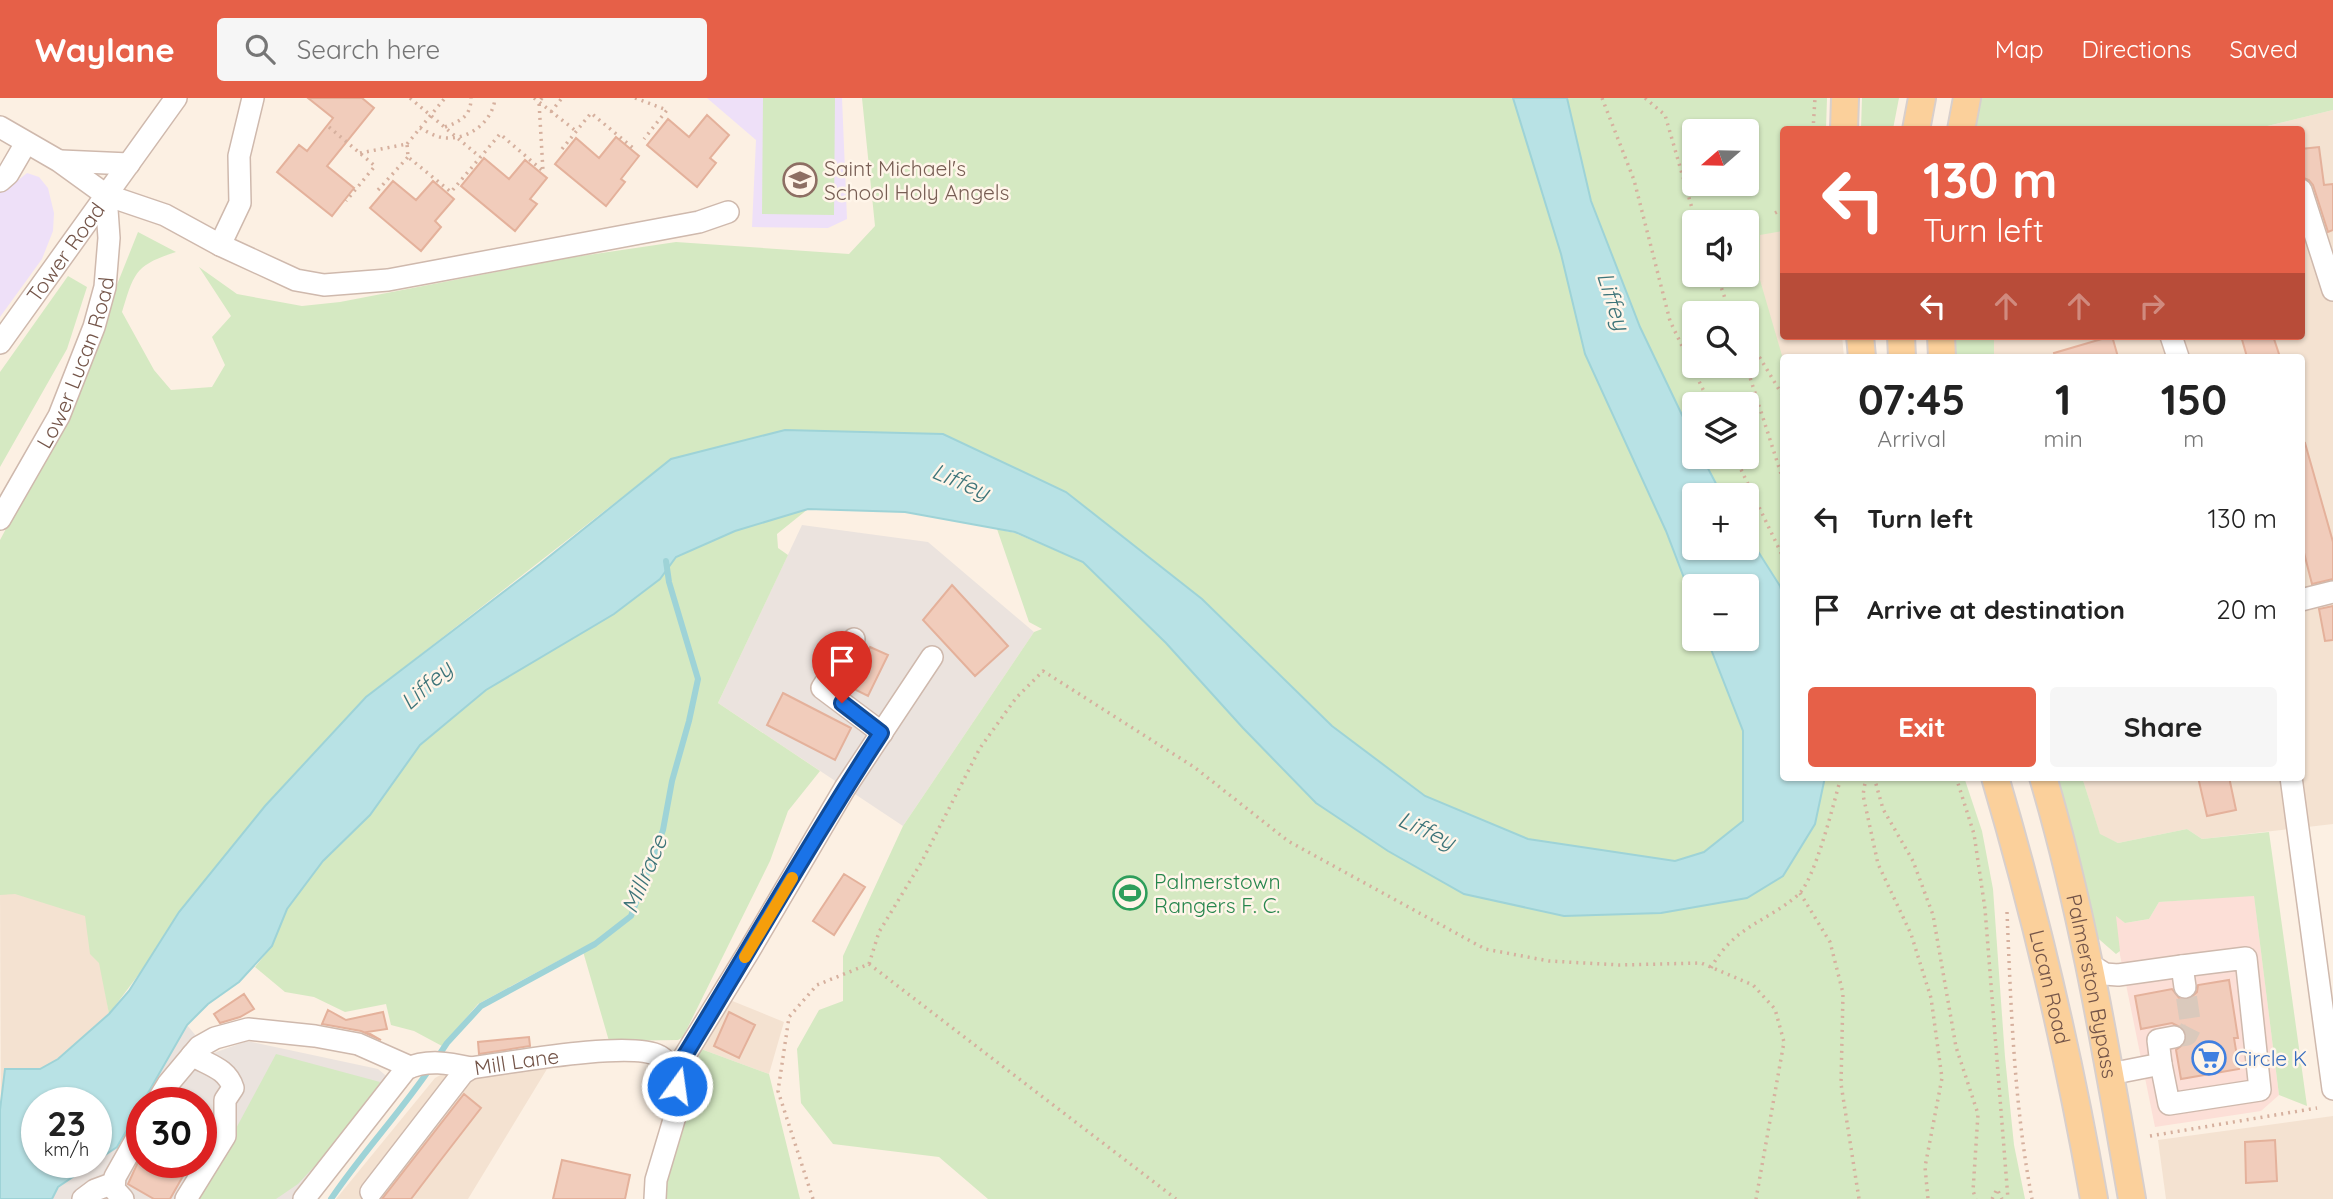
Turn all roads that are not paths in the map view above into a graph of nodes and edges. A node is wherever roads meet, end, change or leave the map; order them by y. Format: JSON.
{"nodes":[{"id":1,"x":176,"y":98,"type":"edge"},
{"id":2,"x":253,"y":98,"type":"edge"},
{"id":3,"x":1845,"y":98,"type":"edge"},
{"id":4,"x":1922,"y":98,"type":"edge"},
{"id":5,"x":1967,"y":98,"type":"edge"},
{"id":6,"x":1844,"y":126,"type":"edge"},
{"id":7,"x":1917,"y":126,"type":"edge"},
{"id":8,"x":1962,"y":126,"type":"edge"},
{"id":9,"x":0,"y":127,"type":"edge"},
{"id":10,"x":26,"y":142,"type":"junction"},
{"id":11,"x":59,"y":161,"type":"junction"},
{"id":12,"x":129,"y":164,"type":"junction"},
{"id":13,"x":0,"y":181,"type":"edge"},
{"id":14,"x":106,"y":195,"type":"junction"},
{"id":15,"x":2305,"y":202,"type":"edge"},
{"id":16,"x":728,"y":212,"type":"dead end"},
{"id":17,"x":220,"y":245,"type":"junction"},
{"id":18,"x":2333,"y":290,"type":"edge"},
{"id":19,"x":0,"y":343,"type":"edge"},
{"id":20,"x":0,"y":519,"type":"edge"},
{"id":21,"x":2333,"y":592,"type":"edge"},
{"id":22,"x":2305,"y":599,"type":"edge"},
{"id":23,"x":854,"y":639,"type":"dead end"},
{"id":24,"x":932,"y":657,"type":"dead end"},
{"id":25,"x":881,"y":733,"type":"junction"},
{"id":26,"x":1996,"y":781,"type":"edge"},
{"id":27,"x":2044,"y":781,"type":"edge"},
{"id":28,"x":2292,"y":781,"type":"edge"},
{"id":29,"x":2089,"y":964,"type":"junction"},
{"id":30,"x":2174,"y":1037,"type":"tunnel mouth"},
{"id":31,"x":192,"y":1055,"type":"junction"},
{"id":32,"x":427,"y":1064,"type":"junction"},
{"id":33,"x":2161,"y":1064,"type":"junction"},
{"id":34,"x":471,"y":1068,"type":"junction"},
{"id":35,"x":676,"y":1070,"type":"junction"},
{"id":36,"x":2110,"y":1074,"type":"junction"},
{"id":37,"x":166,"y":1087,"type":"edge"},
{"id":38,"x":2333,"y":1089,"type":"edge"},
{"id":39,"x":126,"y":1155,"type":"edge"},
{"id":40,"x":118,"y":1191,"type":"edge"},
{"id":41,"x":371,"y":1192,"type":"dead end"},
{"id":42,"x":83,"y":1199,"type":"edge"},
{"id":43,"x":186,"y":1199,"type":"edge"},
{"id":44,"x":304,"y":1199,"type":"edge"},
{"id":45,"x":655,"y":1199,"type":"edge"},
{"id":46,"x":2094,"y":1199,"type":"edge"},
{"id":47,"x":2133,"y":1199,"type":"edge"}],
"edges":[{"from":1,"to":12,"type":"street","name":"Tower Road"},
{"from":2,"to":17,"type":"street"},
{"from":3,"to":6,"type":"main road"},
{"from":4,"to":7,"type":"main road"},
{"from":5,"to":8,"type":"main road"},
{"from":9,"to":10,"type":"street"},
{"from":10,"to":11,"type":"street"},
{"from":10,"to":13,"type":"street"},
{"from":11,"to":12,"type":"street"},
{"from":11,"to":14,"type":"street"},
{"from":12,"to":14,"type":"street","name":"Tower Road"},
{"from":14,"to":17,"type":"street"},
{"from":14,"to":19,"type":"street","name":"Tower Road"},
{"from":14,"to":20,"type":"street","name":"Lower Lucan Road"},
{"from":15,"to":18,"type":"street"},
{"from":16,"to":17,"type":"street"},
{"from":21,"to":22,"type":"street"},
{"from":23,"to":25,"type":"street"},
{"from":24,"to":25,"type":"street"},
{"from":25,"to":35,"type":"street"},
{"from":26,"to":46,"type":"main road","name":"Lucan Road"},
{"from":27,"to":29,"type":"main road","name":"Palmerston Bypass"},
{"from":28,"to":38,"type":"street"},
{"from":29,"to":33,"type":"street"},
{"from":29,"to":36,"type":"main road","name":"Palmerston Bypass"},
{"from":30,"to":33,"type":"street"},
{"from":31,"to":32,"type":"street"},
{"from":31,"to":37,"type":"street"},
{"from":31,"to":43,"type":"street"},
{"from":32,"to":34,"type":"street"},
{"from":32,"to":44,"type":"street"},
{"from":33,"to":36,"type":"street"},
{"from":34,"to":35,"type":"street","name":"Mill Lane"},
{"from":34,"to":41,"type":"street","name":"Mill Lane"},
{"from":35,"to":45,"type":"street"},
{"from":36,"to":47,"type":"main road","name":"Palmerston Bypass"},
{"from":39,"to":40,"type":"street"},
{"from":40,"to":42,"type":"street"}]}
